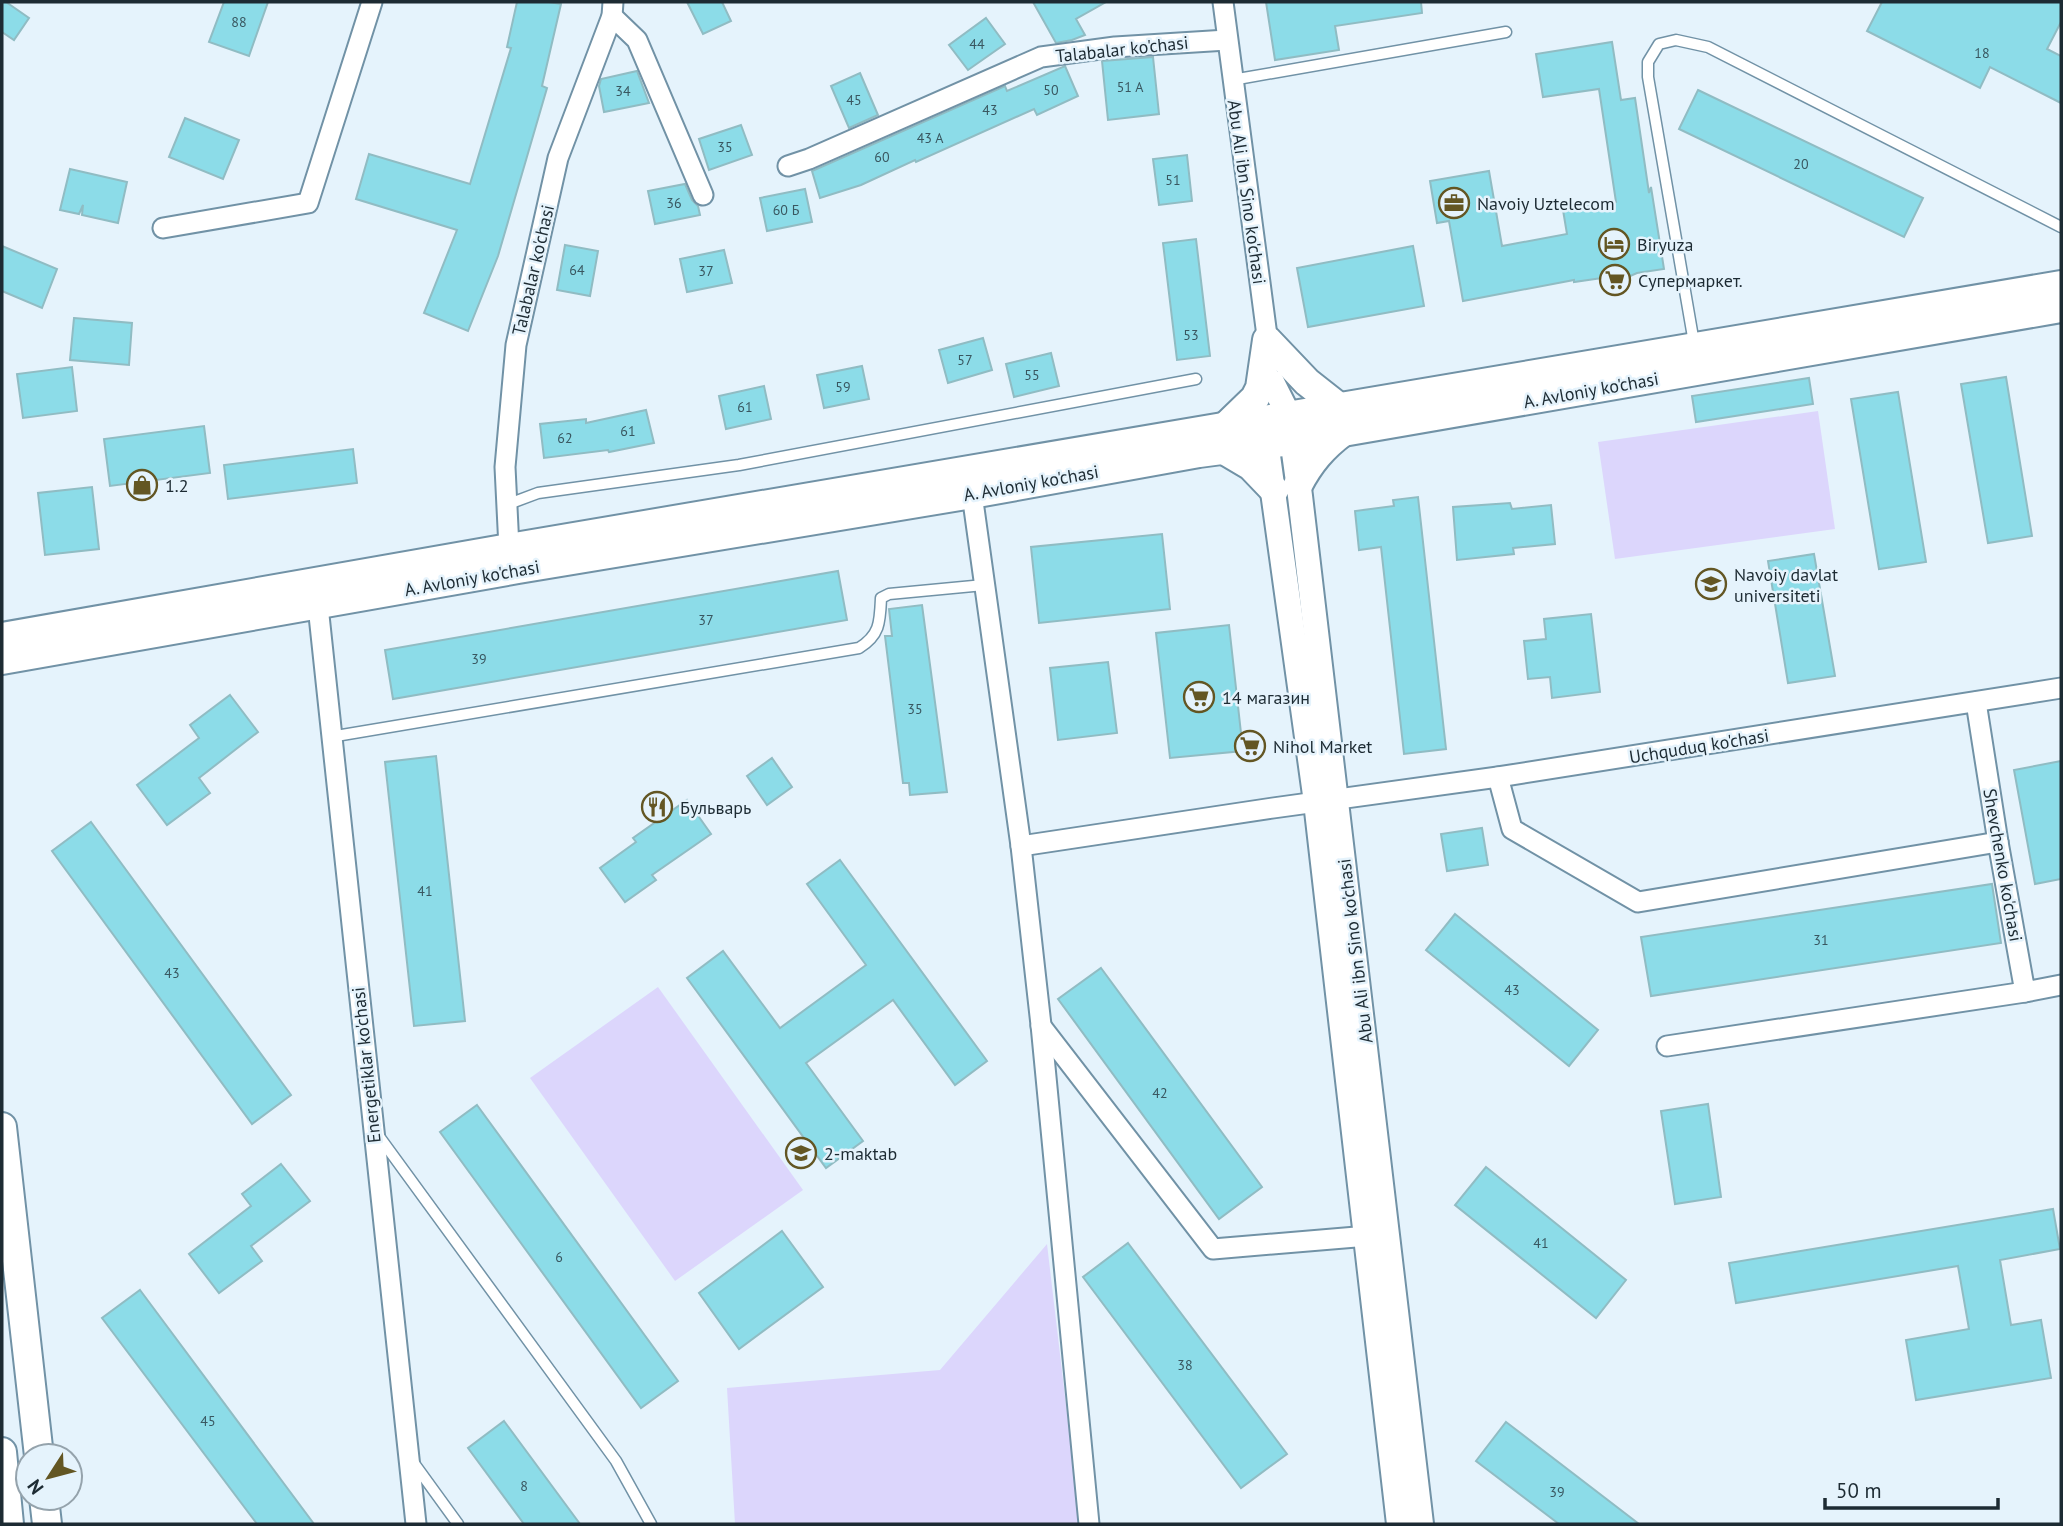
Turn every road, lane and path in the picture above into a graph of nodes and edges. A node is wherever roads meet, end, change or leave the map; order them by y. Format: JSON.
{"nodes":[{"id":1,"x":372,"y":2,"type":"edge"},
{"id":2,"x":1223,"y":2,"type":"edge"},
{"id":3,"x":612,"y":9,"type":"edge"},
{"id":4,"x":1506,"y":32,"type":"dead end"},
{"id":5,"x":1227,"y":40,"type":"junction"},
{"id":6,"x":1232,"y":80,"type":"junction"},
{"id":7,"x":788,"y":166,"type":"dead end"},
{"id":8,"x":703,"y":195,"type":"dead end"},
{"id":9,"x":2061,"y":227,"type":"edge"},
{"id":10,"x":163,"y":228,"type":"dead end"},
{"id":11,"x":2061,"y":285,"type":"edge"},
{"id":12,"x":2061,"y":308,"type":"edge"},
{"id":13,"x":1267,"y":341,"type":"junction"},
{"id":14,"x":1697,"y":360,"type":"junction"},
{"id":15,"x":1196,"y":379,"type":"dead end"},
{"id":16,"x":1272,"y":382,"type":"joint"},
{"id":17,"x":1342,"y":420,"type":"junction"},
{"id":18,"x":1278,"y":431,"type":"junction"},
{"id":19,"x":1225,"y":438,"type":"junction"},
{"id":20,"x":1286,"y":487,"type":"junction"},
{"id":21,"x":972,"y":494,"type":"junction"},
{"id":22,"x":506,"y":505,"type":"junction"},
{"id":23,"x":509,"y":548,"type":"junction"},
{"id":24,"x":984,"y":584,"type":"junction"},
{"id":25,"x":318,"y":606,"type":"junction"},
{"id":26,"x":2,"y":636,"type":"edge"},
{"id":27,"x":2,"y":660,"type":"edge"},
{"id":28,"x":2061,"y":688,"type":"edge"},
{"id":29,"x":1976,"y":702,"type":"junction"},
{"id":30,"x":330,"y":737,"type":"junction"},
{"id":31,"x":1498,"y":778,"type":"junction"},
{"id":32,"x":1326,"y":800,"type":"junction"},
{"id":33,"x":1998,"y":842,"type":"junction"},
{"id":34,"x":1021,"y":846,"type":"junction"},
{"id":35,"x":2061,"y":985,"type":"edge"},
{"id":36,"x":2025,"y":992,"type":"junction"},
{"id":37,"x":1041,"y":1025,"type":"junction"},
{"id":38,"x":1667,"y":1046,"type":"dead end"},
{"id":39,"x":2,"y":1127,"type":"edge"},
{"id":40,"x":373,"y":1127,"type":"junction"},
{"id":41,"x":1377,"y":1235,"type":"junction"},
{"id":42,"x":37,"y":1442,"type":"edge"},
{"id":43,"x":2,"y":1452,"type":"edge"},
{"id":44,"x":408,"y":1455,"type":"junction"},
{"id":45,"x":9,"y":1524,"type":"edge"},
{"id":46,"x":416,"y":1524,"type":"edge"},
{"id":47,"x":458,"y":1524,"type":"edge"},
{"id":48,"x":651,"y":1524,"type":"edge"},
{"id":49,"x":1089,"y":1524,"type":"edge"},
{"id":50,"x":1399,"y":1524,"type":"edge"},
{"id":51,"x":1421,"y":1524,"type":"edge"}],
"edges":[{"from":1,"to":10,"type":"street"},
{"from":2,"to":5,"type":"street","name":"Abu Ali ibn Sino ko'chasi"},
{"from":3,"to":8,"type":"street"},
{"from":3,"to":22,"type":"street","name":"Talabalar ko'chasi"},
{"from":4,"to":6,"type":"lane"},
{"from":5,"to":6,"type":"street","name":"Abu Ali ibn Sino ko'chasi"},
{"from":5,"to":7,"type":"street","name":"Talabalar ko'chasi"},
{"from":6,"to":13,"type":"street","name":"Abu Ali ibn Sino ko'chasi"},
{"from":9,"to":14,"type":"lane"},
{"from":11,"to":14,"type":"main road","name":"A. Avloniy ko'chasi"},
{"from":12,"to":14,"type":"main road","name":"A. Avloniy ko'chasi"},
{"from":13,"to":16,"type":"street","name":"Abu Ali ibn Sino ko'chasi"},
{"from":13,"to":17,"type":"main road"},
{"from":13,"to":19,"type":"main road"},
{"from":14,"to":17,"type":"main road","name":"A. Avloniy ko'chasi"},
{"from":15,"to":22,"type":"lane"},
{"from":16,"to":18,"type":"street","name":"Abu Ali ibn Sino ko'chasi"},
{"from":17,"to":18,"type":"main road","name":"A. Avloniy ko'chasi"},
{"from":17,"to":20,"type":"main road"},
{"from":18,"to":19,"type":"main road","name":"A. Avloniy ko'chasi"},
{"from":18,"to":20,"type":"street","name":"Abu Ali ibn Sino ko'chasi"},
{"from":19,"to":20,"type":"main road"},
{"from":19,"to":21,"type":"main road","name":"A. Avloniy ko'chasi"},
{"from":19,"to":23,"type":"main road","name":"A. Avloniy ko'chasi"},
{"from":20,"to":32,"type":"street","name":"Abu Ali ibn Sino ko'chasi"},
{"from":21,"to":24,"type":"street"},
{"from":21,"to":25,"type":"main road","name":"A. Avloniy ko'chasi"},
{"from":22,"to":23,"type":"street","name":"Talabalar ko'chasi"},
{"from":23,"to":26,"type":"main road","name":"A. Avloniy ko'chasi"},
{"from":24,"to":30,"type":"lane"},
{"from":24,"to":34,"type":"street"},
{"from":25,"to":27,"type":"main road","name":"A. Avloniy ko'chasi"},
{"from":25,"to":30,"type":"street","name":"Energetiklar ko'chasi"},
{"from":28,"to":29,"type":"street","name":"Uchquduq ko'chasi"},
{"from":29,"to":31,"type":"street","name":"Uchquduq ko'chasi"},
{"from":29,"to":33,"type":"street","name":"Shevchenko ko'chasi"},
{"from":30,"to":40,"type":"street","name":"Energetiklar ko'chasi"},
{"from":31,"to":32,"type":"street","name":"Uchquduq ko'chasi"},
{"from":31,"to":33,"type":"street"},
{"from":32,"to":34,"type":"street","name":"Uchquduq ko'chasi"},
{"from":32,"to":41,"type":"street","name":"Abu Ali ibn Sino ko'chasi"},
{"from":33,"to":36,"type":"street","name":"Shevchenko ko'chasi"},
{"from":34,"to":37,"type":"street"},
{"from":35,"to":36,"type":"street"},
{"from":36,"to":38,"type":"street"},
{"from":37,"to":41,"type":"street"},
{"from":37,"to":49,"type":"street"},
{"from":39,"to":42,"type":"main road"},
{"from":40,"to":44,"type":"street","name":"Energetiklar ko'chasi"},
{"from":40,"to":48,"type":"lane"},
{"from":41,"to":50,"type":"street","name":"Abu Ali ibn Sino ko'chasi"},
{"from":41,"to":51,"type":"street","name":"Abu Ali ibn Sino ko'chasi"},
{"from":43,"to":45,"type":"main road"},
{"from":44,"to":46,"type":"street","name":"Energetiklar ko'chasi"},
{"from":44,"to":47,"type":"lane"}]}
